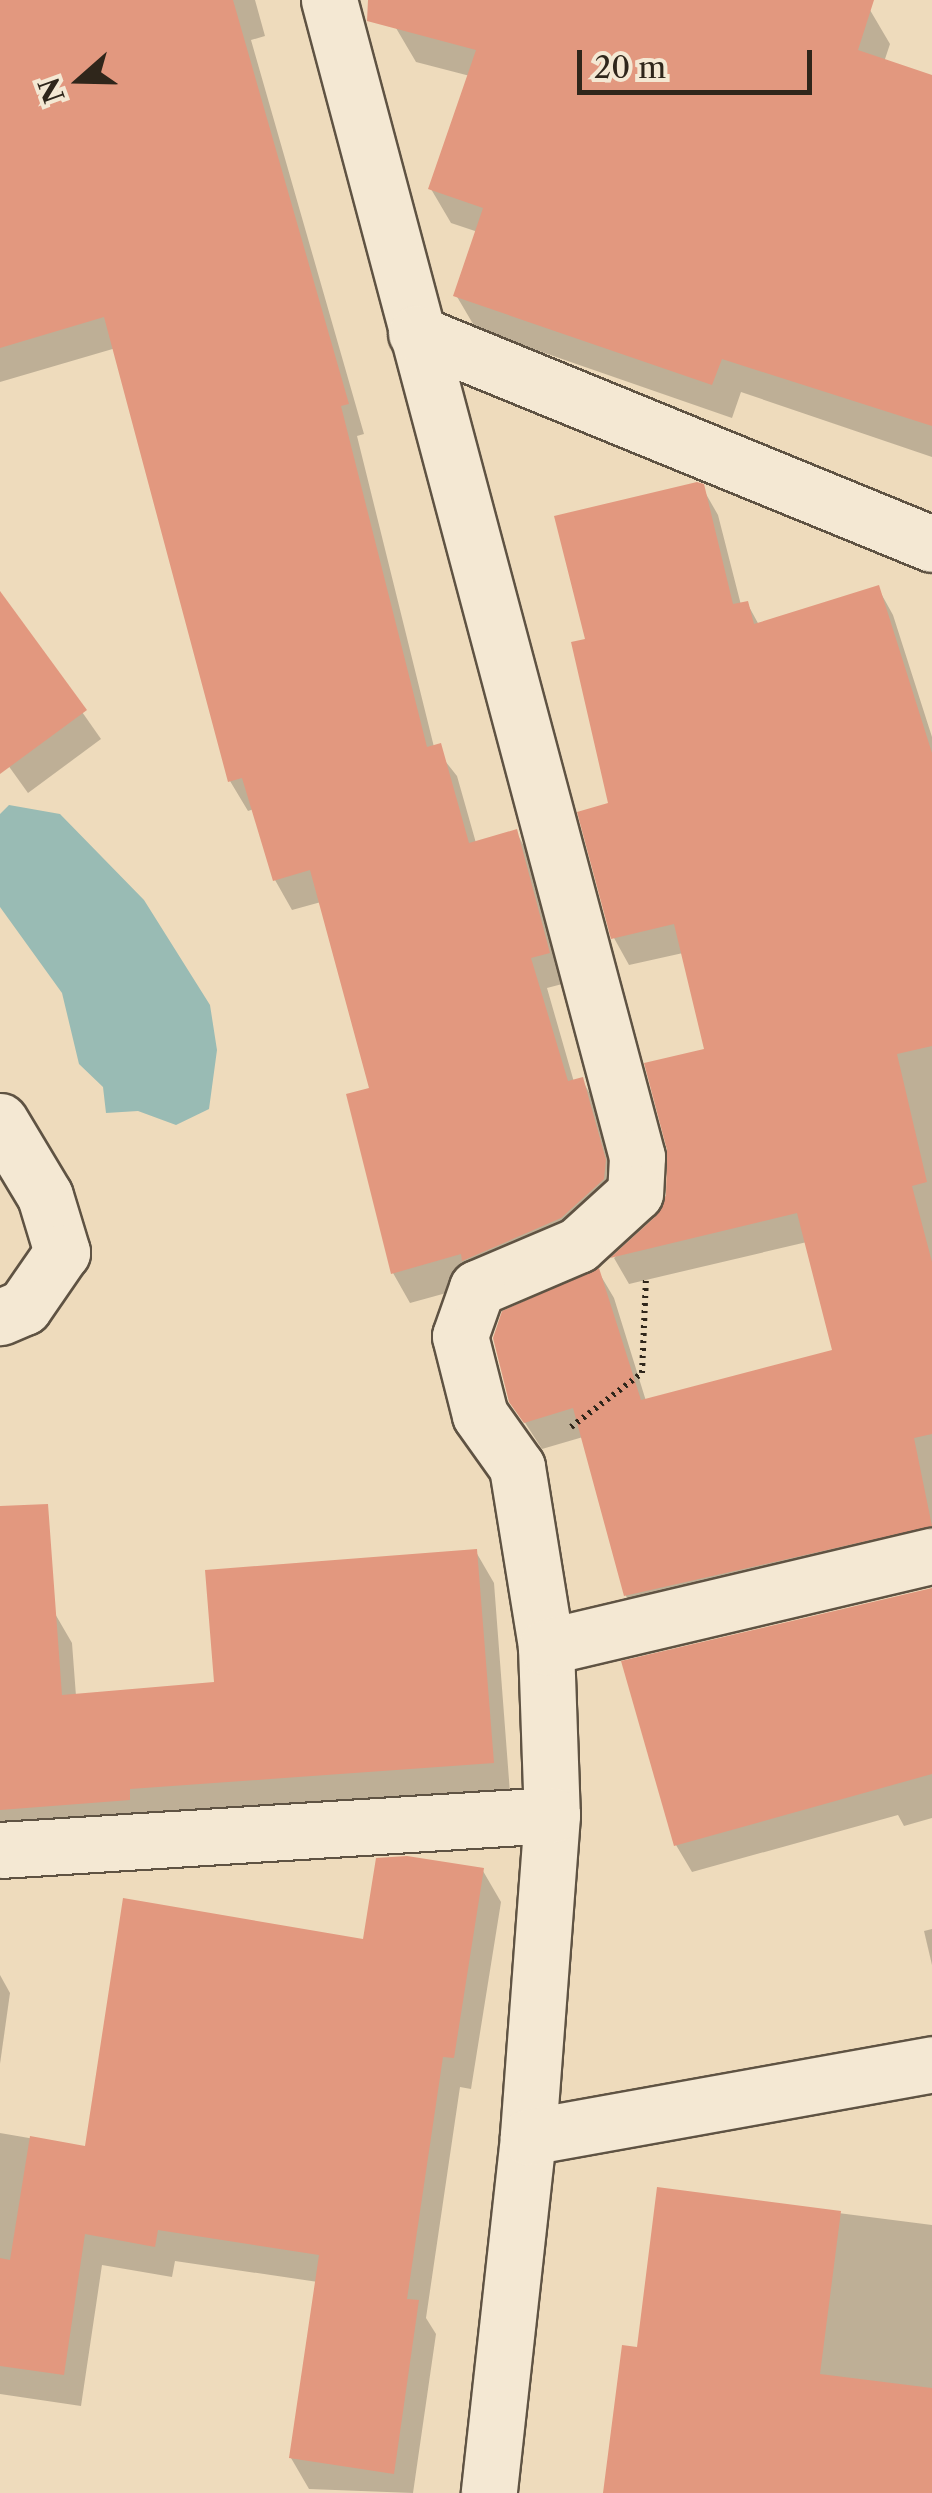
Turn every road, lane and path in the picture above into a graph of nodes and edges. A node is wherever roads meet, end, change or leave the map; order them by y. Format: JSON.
{"nodes":[{"id":1,"x":329,"y":0,"type":"edge"},
{"id":2,"x":416,"y":333,"type":"junction"},
{"id":3,"x":932,"y":544,"type":"edge"},
{"id":4,"x":0,"y":1121,"type":"edge"},
{"id":5,"x":635,"y":1193,"type":"junction"},
{"id":6,"x":0,"y":1317,"type":"edge"},
{"id":7,"x":518,"y":1466,"type":"junction"},
{"id":8,"x":932,"y":1556,"type":"edge"},
{"id":9,"x":546,"y":1647,"type":"junction"},
{"id":10,"x":552,"y":1815,"type":"junction"},
{"id":11,"x":0,"y":1850,"type":"edge"},
{"id":12,"x":932,"y":2064,"type":"edge"},
{"id":13,"x":528,"y":2138,"type":"junction"},
{"id":14,"x":489,"y":2493,"type":"edge"}],
"edges":[{"from":1,"to":2,"type":"street"},
{"from":2,"to":3,"type":"street"},
{"from":2,"to":5,"type":"street"},
{"from":4,"to":6,"type":"street"},
{"from":5,"to":7,"type":"path"},
{"from":5,"to":7,"type":"street"},
{"from":7,"to":9,"type":"street"},
{"from":8,"to":9,"type":"street"},
{"from":9,"to":10,"type":"street"},
{"from":10,"to":11,"type":"street"},
{"from":10,"to":13,"type":"street"},
{"from":12,"to":13,"type":"street"},
{"from":13,"to":14,"type":"street"}]}
